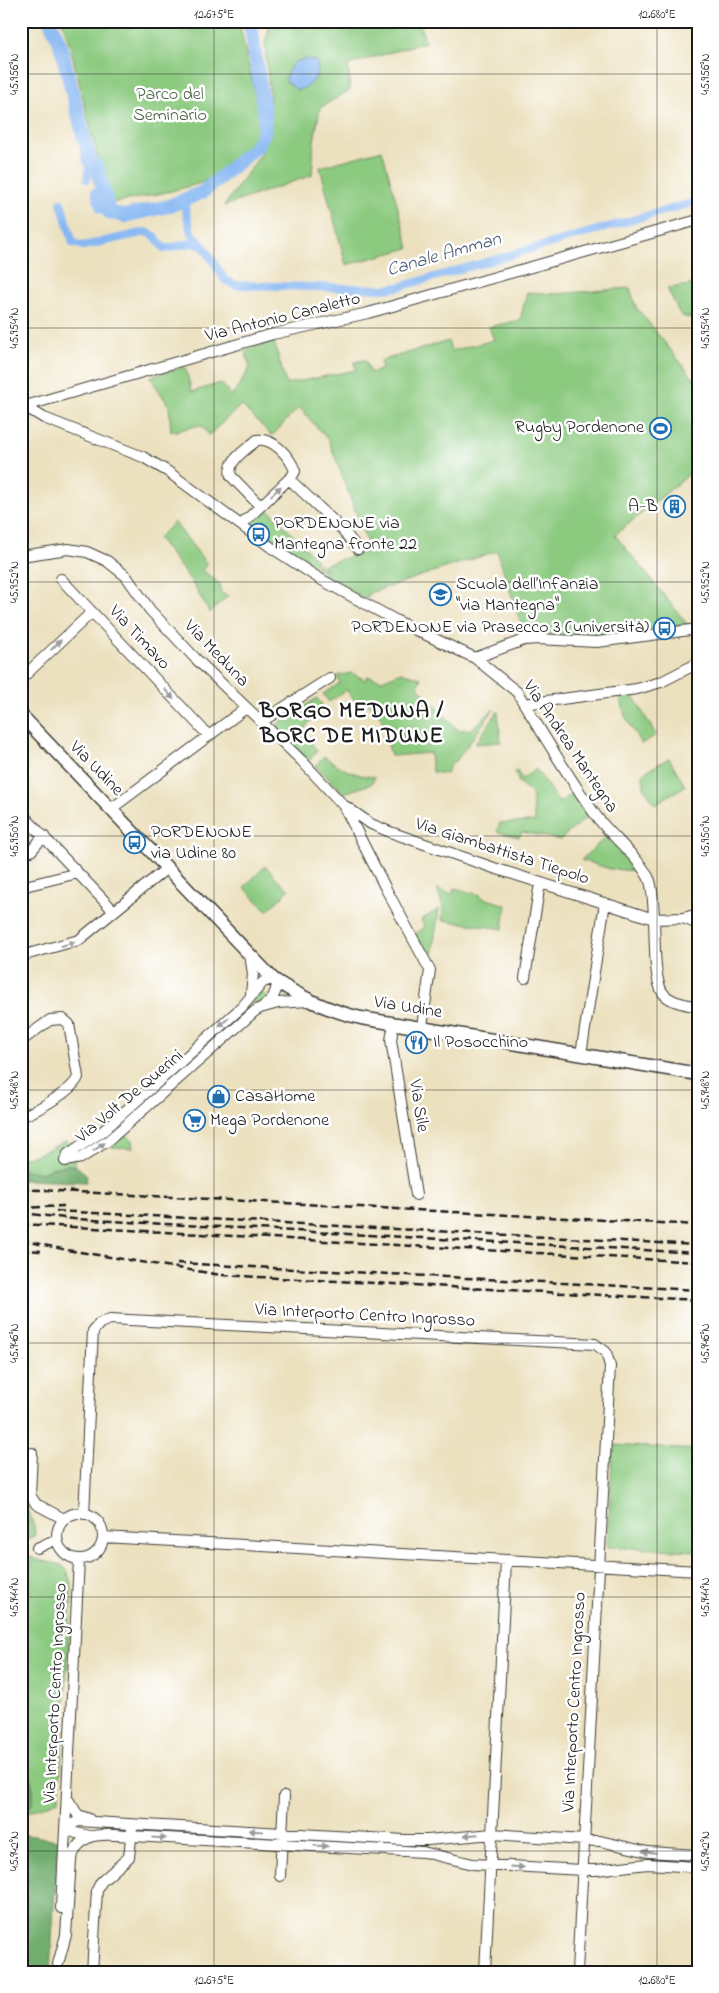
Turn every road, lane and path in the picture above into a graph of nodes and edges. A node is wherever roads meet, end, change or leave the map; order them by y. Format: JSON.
{"nodes":[{"id":1,"x":698,"y":220,"type":"edge"},
{"id":2,"x":22,"y":406,"type":"edge"},
{"id":3,"x":289,"y":479,"type":"junction"},
{"id":4,"x":260,"y":506,"type":"junction"},
{"id":5,"x":241,"y":525,"type":"junction"},
{"id":6,"x":358,"y":550,"type":"dead end"},
{"id":7,"x":21,"y":556,"type":"edge"},
{"id":8,"x":61,"y":579,"type":"dead end"},
{"id":9,"x":92,"y":612,"type":"junction"},
{"id":10,"x":693,"y":630,"type":"edge"},
{"id":11,"x":698,"y":638,"type":"edge"},
{"id":12,"x":475,"y":658,"type":"junction"},
{"id":13,"x":698,"y":663,"type":"edge"},
{"id":14,"x":330,"y":678,"type":"dead end"},
{"id":15,"x":21,"y":679,"type":"edge"},
{"id":16,"x":524,"y":704,"type":"junction"},
{"id":17,"x":246,"y":708,"type":"junction"},
{"id":18,"x":22,"y":718,"type":"edge"},
{"id":19,"x":261,"y":722,"type":"junction"},
{"id":20,"x":209,"y":736,"type":"junction"},
{"id":21,"x":344,"y":806,"type":"junction"},
{"id":22,"x":111,"y":809,"type":"junction"},
{"id":23,"x":21,"y":813,"type":"edge"},
{"id":24,"x":44,"y":836,"type":"junction"},
{"id":25,"x":21,"y":854,"type":"edge"},
{"id":26,"x":166,"y":868,"type":"junction"},
{"id":27,"x":78,"y":873,"type":"junction"},
{"id":28,"x":540,"y":883,"type":"junction"},
{"id":29,"x":21,"y":887,"type":"edge"},
{"id":30,"x":605,"y":903,"type":"junction"},
{"id":31,"x":115,"y":910,"type":"junction"},
{"id":32,"x":698,"y":914,"type":"edge"},
{"id":33,"x":683,"y":918,"type":"junction"},
{"id":34,"x":654,"y":919,"type":"junction"},
{"id":35,"x":698,"y":924,"type":"edge"},
{"id":36,"x":250,"y":955,"type":"junction"},
{"id":37,"x":21,"y":956,"type":"edge"},
{"id":38,"x":525,"y":978,"type":"dead end"},
{"id":39,"x":275,"y":980,"type":"junction"},
{"id":40,"x":248,"y":1001,"type":"junction"},
{"id":41,"x":308,"y":1001,"type":"junction"},
{"id":42,"x":698,"y":1007,"type":"edge"},
{"id":43,"x":261,"y":1008,"type":"junction"},
{"id":44,"x":394,"y":1023,"type":"junction"},
{"id":45,"x":422,"y":1027,"type":"junction"},
{"id":46,"x":21,"y":1041,"type":"edge"},
{"id":47,"x":581,"y":1054,"type":"junction"},
{"id":48,"x":698,"y":1074,"type":"edge"},
{"id":49,"x":133,"y":1111,"type":"junction"},
{"id":50,"x":21,"y":1117,"type":"edge"},
{"id":51,"x":416,"y":1195,"type":"dead end"},
{"id":52,"x":32,"y":1453,"type":"dead end"},
{"id":53,"x":84,"y":1514,"type":"junction"},
{"id":54,"x":64,"y":1519,"type":"junction"},
{"id":55,"x":103,"y":1537,"type":"junction"},
{"id":56,"x":57,"y":1540,"type":"junction"},
{"id":57,"x":37,"y":1548,"type":"dead end"},
{"id":58,"x":79,"y":1560,"type":"junction"},
{"id":59,"x":506,"y":1561,"type":"junction"},
{"id":60,"x":599,"y":1566,"type":"junction"},
{"id":61,"x":698,"y":1571,"type":"edge"},
{"id":62,"x":284,"y":1796,"type":"dead end"},
{"id":63,"x":67,"y":1798,"type":"junction"},
{"id":64,"x":94,"y":1822,"type":"junction"},
{"id":65,"x":132,"y":1824,"type":"junction"},
{"id":66,"x":65,"y":1828,"type":"junction"},
{"id":67,"x":282,"y":1833,"type":"junction"},
{"id":68,"x":492,"y":1834,"type":"junction"},
{"id":69,"x":90,"y":1836,"type":"junction"},
{"id":70,"x":132,"y":1836,"type":"junction"},
{"id":71,"x":584,"y":1839,"type":"junction"},
{"id":72,"x":282,"y":1844,"type":"junction"},
{"id":73,"x":698,"y":1855,"type":"edge"},
{"id":74,"x":490,"y":1865,"type":"junction"},
{"id":75,"x":698,"y":1867,"type":"edge"},
{"id":76,"x":582,"y":1870,"type":"junction"},
{"id":77,"x":280,"y":1876,"type":"dead end"},
{"id":78,"x":58,"y":1968,"type":"edge"},
{"id":79,"x":92,"y":1972,"type":"edge"},
{"id":80,"x":484,"y":1972,"type":"edge"},
{"id":81,"x":577,"y":1972,"type":"edge"}],
"edges":[{"from":1,"to":2,"type":"street","name":"Via Antonio Canaletto"},
{"from":2,"to":5,"type":"street","name":"Via Andrea Mantegna"},
{"from":4,"to":3,"type":"street","one_way":true},
{"from":3,"to":4,"type":"street"},
{"from":3,"to":6,"type":"street"},
{"from":4,"to":5,"type":"street"},
{"from":5,"to":12,"type":"street","name":"Via Andrea Mantegna"},
{"from":7,"to":17,"type":"street","name":"Via Meduna"},
{"from":8,"to":9,"type":"street"},
{"from":15,"to":9,"type":"street","name":"Via Timavo","one_way":true},
{"from":9,"to":20,"type":"street","name":"Via Timavo","one_way":true},
{"from":10,"to":11,"type":"street"},
{"from":10,"to":12,"type":"street"},
{"from":12,"to":16,"type":"street","name":"Via Andrea Mantegna"},
{"from":13,"to":16,"type":"street"},
{"from":14,"to":19,"type":"street"},
{"from":16,"to":34,"type":"street","name":"Via Andrea Mantegna"},
{"from":17,"to":19,"type":"street","name":"Via Meduna"},
{"from":17,"to":20,"type":"street"},
{"from":18,"to":22,"type":"main road","name":"Via Udine"},
{"from":19,"to":21,"type":"street","name":"Via Meduna"},
{"from":20,"to":22,"type":"street"},
{"from":21,"to":28,"type":"street","name":"Via Giambattista Tiepolo"},
{"from":21,"to":45,"type":"street","name":"Via Meduna"},
{"from":22,"to":26,"type":"main road","name":"Via Udine"},
{"from":23,"to":24,"type":"street"},
{"from":24,"to":25,"type":"street"},
{"from":24,"to":27,"type":"street"},
{"from":26,"to":31,"type":"street"},
{"from":26,"to":36,"type":"main road","name":"Via Udine"},
{"from":27,"to":29,"type":"street"},
{"from":27,"to":31,"type":"street"},
{"from":28,"to":30,"type":"street","name":"Via Giambattista Tiepolo"},
{"from":28,"to":38,"type":"street"},
{"from":30,"to":34,"type":"street","name":"Via Giambattista Tiepolo"},
{"from":30,"to":47,"type":"street"},
{"from":37,"to":31,"type":"street","one_way":true},
{"from":32,"to":33,"type":"street"},
{"from":33,"to":34,"type":"street"},
{"from":33,"to":35,"type":"street"},
{"from":34,"to":42,"type":"street","name":"Via Andrea Mantegna"},
{"from":36,"to":39,"type":"main road","name":"Via Udine"},
{"from":36,"to":40,"type":"street"},
{"from":39,"to":40,"type":"street","name":"Via Volt De Querini"},
{"from":39,"to":41,"type":"main road","name":"Via Udine"},
{"from":39,"to":43,"type":"street","name":"Via Volt De Querini"},
{"from":40,"to":49,"type":"street","name":"Via Volt De Querini","one_way":true},
{"from":41,"to":43,"type":"street","name":"Via Volt De Querini"},
{"from":41,"to":44,"type":"main road","name":"Via Udine"},
{"from":43,"to":49,"type":"street","name":"Via Volt De Querini"},
{"from":44,"to":45,"type":"main road","name":"Via Udine"},
{"from":44,"to":51,"type":"street","name":"Via Sile"},
{"from":45,"to":47,"type":"main road","name":"Via Udine"},
{"from":46,"to":50,"type":"street"},
{"from":47,"to":48,"type":"main road","name":"Via Udine"},
{"from":49,"to":49,"type":"street","name":"Via Volt De Querini","one_way":true},
{"from":52,"to":54,"type":"street"},
{"from":53,"to":54,"type":"street"},
{"from":53,"to":55,"type":"street"},
{"from":53,"to":60,"type":"street","name":"Via Interporto Centro Ingrosso"},
{"from":54,"to":56,"type":"street"},
{"from":55,"to":58,"type":"street","name":"Via Interporto Centro Ingrosso"},
{"from":55,"to":59,"type":"street"},
{"from":56,"to":57,"type":"street"},
{"from":56,"to":58,"type":"street","name":"Via Interporto Centro Ingrosso"},
{"from":58,"to":63,"type":"street","name":"Via Interporto Centro Ingrosso"},
{"from":59,"to":60,"type":"street"},
{"from":59,"to":68,"type":"street"},
{"from":60,"to":61,"type":"street"},
{"from":60,"to":71,"type":"street","name":"Via Interporto Centro Ingrosso"},
{"from":62,"to":67,"type":"street"},
{"from":63,"to":64,"type":"street"},
{"from":63,"to":66,"type":"street","name":"Via Interporto Centro Ingrosso"},
{"from":64,"to":65,"type":"street","name":"Via Interporto Centro Ingrosso"},
{"from":64,"to":66,"type":"street","name":"Via Interporto Centro Ingrosso"},
{"from":67,"to":65,"type":"street","name":"Via Interporto Centro Ingrosso","one_way":true},
{"from":65,"to":70,"type":"street"},
{"from":66,"to":69,"type":"street"},
{"from":66,"to":78,"type":"street","name":"Via Interporto Centro Ingrosso"},
{"from":68,"to":67,"type":"street","name":"Via Interporto Centro Ingrosso","one_way":true},
{"from":67,"to":72,"type":"street"},
{"from":68,"to":71,"type":"street","name":"Via Interporto Centro Ingrosso"},
{"from":68,"to":74,"type":"street"},
{"from":69,"to":70,"type":"street"},
{"from":69,"to":78,"type":"street","name":"Via Interporto Centro Ingrosso"},
{"from":70,"to":72,"type":"street","one_way":true},
{"from":70,"to":79,"type":"street"},
{"from":73,"to":71,"type":"street","name":"Via Interporto Centro Ingrosso","one_way":true},
{"from":71,"to":76,"type":"street","name":"Via Interporto Centro Ingrosso"},
{"from":72,"to":74,"type":"street","one_way":true},
{"from":72,"to":77,"type":"street"},
{"from":74,"to":76,"type":"street","one_way":true},
{"from":74,"to":80,"type":"street"},
{"from":75,"to":76,"type":"street"},
{"from":76,"to":81,"type":"street","name":"Via Interporto Centro Ingrosso"}]}
